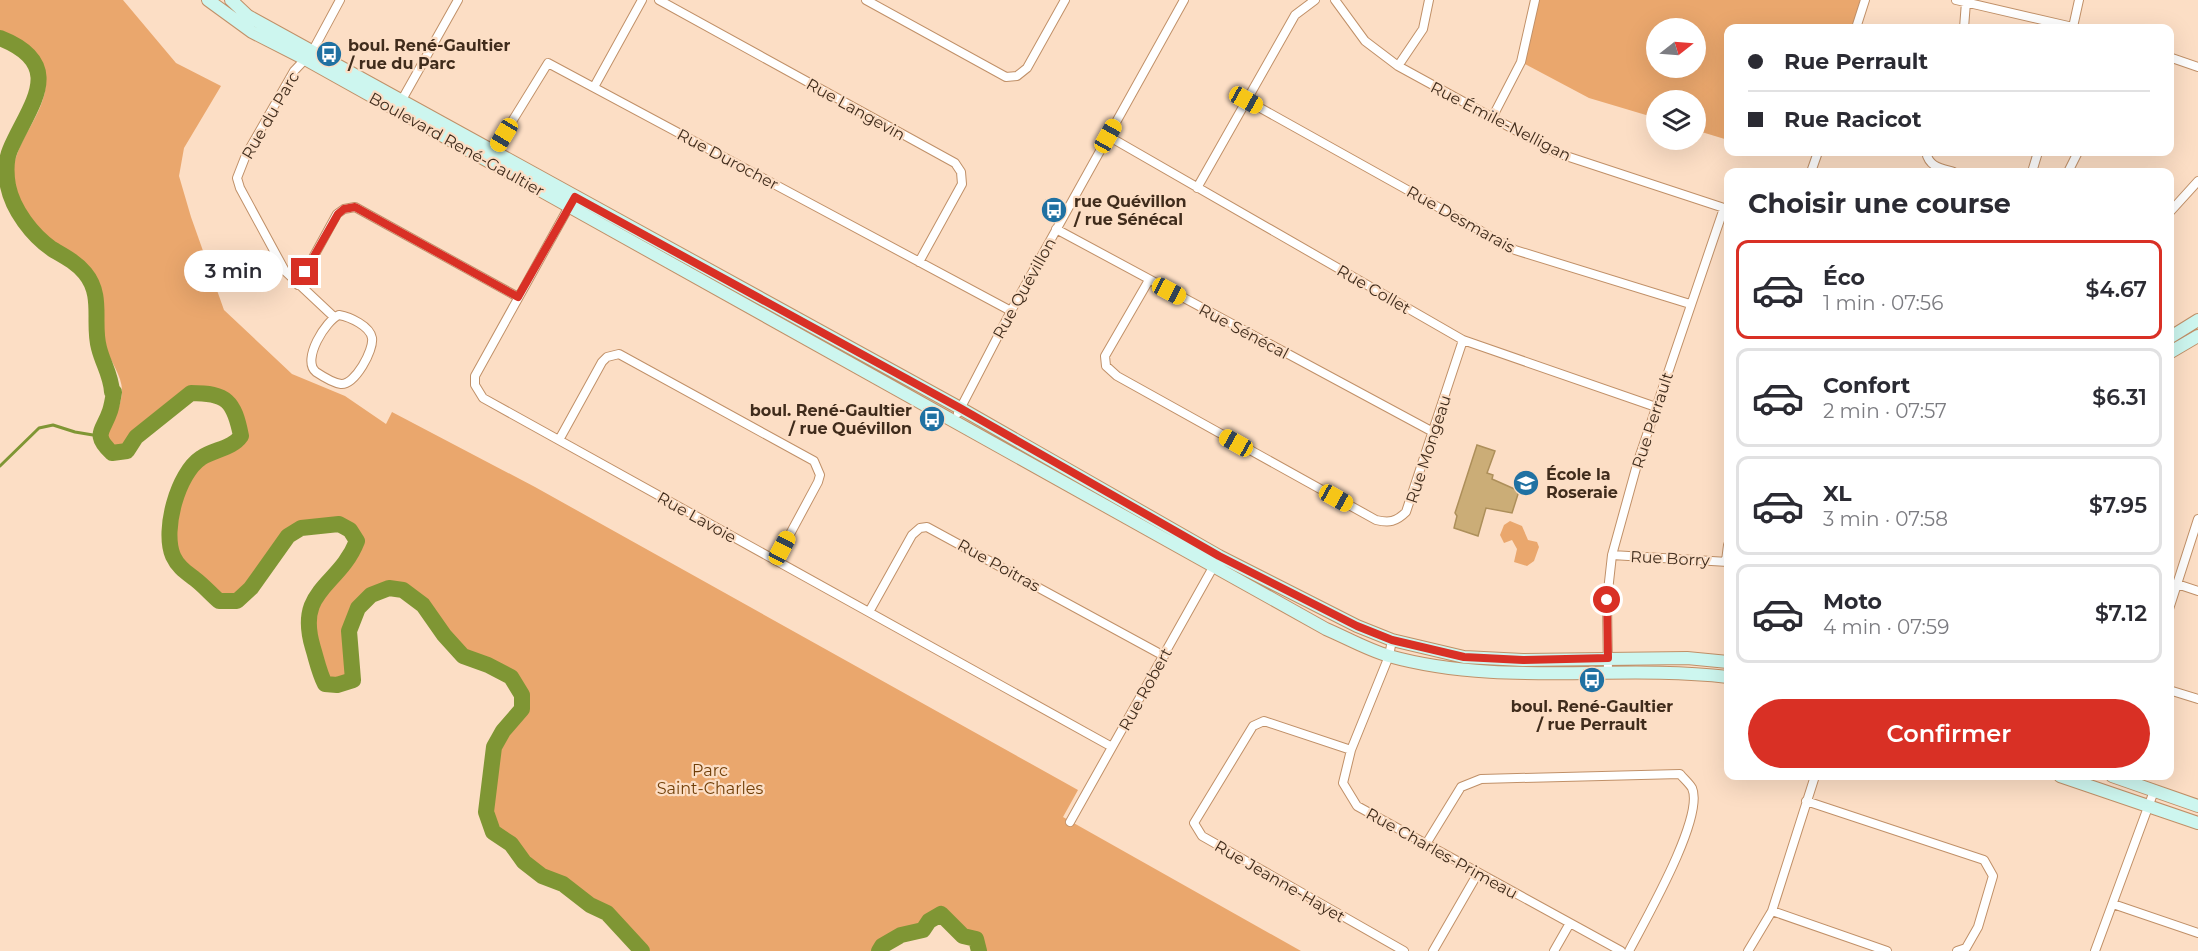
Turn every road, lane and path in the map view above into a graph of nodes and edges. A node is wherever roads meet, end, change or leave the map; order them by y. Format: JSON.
{"nodes":[{"id":1,"x":208,"y":0,"type":"edge"},
{"id":2,"x":231,"y":0,"type":"edge"},
{"id":3,"x":340,"y":0,"type":"edge"},
{"id":4,"x":458,"y":0,"type":"edge"},
{"id":5,"x":642,"y":0,"type":"edge"},
{"id":6,"x":659,"y":0,"type":"edge"},
{"id":7,"x":866,"y":0,"type":"edge"},
{"id":8,"x":1065,"y":0,"type":"edge"},
{"id":9,"x":1184,"y":0,"type":"edge"},
{"id":10,"x":1315,"y":0,"type":"edge"},
{"id":11,"x":1335,"y":0,"type":"edge"},
{"id":12,"x":1430,"y":0,"type":"edge"},
{"id":13,"x":1535,"y":0,"type":"edge"},
{"id":14,"x":1865,"y":0,"type":"edge"},
{"id":15,"x":2079,"y":0,"type":"edge"},
{"id":16,"x":1961,"y":1,"type":"edge"},
{"id":17,"x":1857,"y":24,"type":"edge"},
{"id":18,"x":1964,"y":24,"type":"edge"},
{"id":19,"x":2058,"y":24,"type":"edge"},
{"id":20,"x":2076,"y":24,"type":"edge"},
{"id":21,"x":308,"y":55,"type":"junction"},
{"id":22,"x":2174,"y":59,"type":"edge"},
{"id":23,"x":1398,"y":66,"type":"junction"},
{"id":24,"x":2198,"y":67,"type":"edge"},
{"id":25,"x":594,"y":87,"type":"junction"},
{"id":26,"x":1246,"y":100,"type":"junction"},
{"id":27,"x":398,"y":106,"type":"junction"},
{"id":28,"x":1492,"y":118,"type":"junction"},
{"id":29,"x":1108,"y":136,"type":"junction"},
{"id":30,"x":494,"y":150,"type":"junction"},
{"id":31,"x":1927,"y":156,"type":"edge"},
{"id":32,"x":488,"y":162,"type":"junction"},
{"id":33,"x":1941,"y":168,"type":"edge"},
{"id":34,"x":2198,"y":181,"type":"edge"},
{"id":35,"x":1197,"y":188,"type":"junction"},
{"id":36,"x":572,"y":202,"type":"junction"},
{"id":37,"x":1724,"y":207,"type":"edge"},
{"id":38,"x":2174,"y":207,"type":"edge"},
{"id":39,"x":1724,"y":213,"type":"edge"},
{"id":40,"x":1056,"y":229,"type":"junction"},
{"id":41,"x":919,"y":262,"type":"junction"},
{"id":42,"x":1149,"y":280,"type":"junction"},
{"id":43,"x":298,"y":285,"type":"junction"},
{"id":44,"x":518,"y":297,"type":"junction"},
{"id":45,"x":1690,"y":304,"type":"junction"},
{"id":46,"x":1011,"y":310,"type":"junction"},
{"id":47,"x":334,"y":317,"type":"junction"},
{"id":48,"x":2198,"y":320,"type":"edge"},
{"id":49,"x":2174,"y":335,"type":"edge"},
{"id":50,"x":2198,"y":336,"type":"edge"},
{"id":51,"x":1463,"y":340,"type":"junction"},
{"id":52,"x":2174,"y":350,"type":"edge"},
{"id":53,"x":1656,"y":407,"type":"junction"},
{"id":54,"x":960,"y":408,"type":"junction"},
{"id":55,"x":953,"y":421,"type":"junction"},
{"id":56,"x":1433,"y":432,"type":"junction"},
{"id":57,"x":559,"y":440,"type":"junction"},
{"id":58,"x":2198,"y":519,"type":"edge"},
{"id":59,"x":1611,"y":555,"type":"junction"},
{"id":60,"x":776,"y":560,"type":"junction"},
{"id":61,"x":1216,"y":561,"type":"junction"},
{"id":62,"x":1724,"y":561,"type":"edge"},
{"id":63,"x":2177,"y":584,"type":"junction"},
{"id":64,"x":2198,"y":591,"type":"edge"},
{"id":65,"x":2174,"y":593,"type":"edge"},
{"id":66,"x":869,"y":612,"type":"junction"},
{"id":67,"x":1392,"y":640,"type":"junction"},
{"id":68,"x":1164,"y":656,"type":"junction"},
{"id":69,"x":1389,"y":656,"type":"junction"},
{"id":70,"x":1608,"y":658,"type":"junction"},
{"id":71,"x":1724,"y":662,"type":"edge"},
{"id":72,"x":1608,"y":673,"type":"junction"},
{"id":73,"x":1724,"y":677,"type":"edge"},
{"id":74,"x":2174,"y":692,"type":"edge"},
{"id":75,"x":2198,"y":699,"type":"edge"},
{"id":76,"x":1112,"y":747,"type":"junction"},
{"id":77,"x":1351,"y":750,"type":"junction"},
{"id":78,"x":1814,"y":780,"type":"edge"},
{"id":79,"x":2073,"y":780,"type":"edge"},
{"id":80,"x":2114,"y":780,"type":"edge"},
{"id":81,"x":2125,"y":780,"type":"edge"},
{"id":82,"x":2154,"y":791,"type":"junction"},
{"id":83,"x":2111,"y":792,"type":"junction"},
{"id":84,"x":1806,"y":801,"type":"junction"},
{"id":85,"x":2149,"y":806,"type":"junction"},
{"id":86,"x":2198,"y":806,"type":"edge"},
{"id":87,"x":1070,"y":822,"type":"dead end"},
{"id":88,"x":2198,"y":823,"type":"edge"},
{"id":89,"x":1426,"y":844,"type":"junction"},
{"id":90,"x":1478,"y":873,"type":"junction"},
{"id":91,"x":2113,"y":904,"type":"junction"},
{"id":92,"x":1772,"y":911,"type":"junction"},
{"id":93,"x":1570,"y":923,"type":"junction"},
{"id":94,"x":2198,"y":933,"type":"edge"},
{"id":95,"x":1404,"y":951,"type":"edge"},
{"id":96,"x":1433,"y":951,"type":"edge"},
{"id":97,"x":1554,"y":951,"type":"edge"},
{"id":98,"x":1621,"y":951,"type":"edge"},
{"id":99,"x":1629,"y":951,"type":"edge"},
{"id":100,"x":1748,"y":951,"type":"edge"},
{"id":101,"x":1887,"y":951,"type":"edge"},
{"id":102,"x":1957,"y":951,"type":"edge"},
{"id":103,"x":2095,"y":951,"type":"edge"}],
"edges":[{"from":1,"to":21,"type":"street","name":"Boulevard René-Gaultier"},
{"from":2,"to":21,"type":"street","name":"Boulevard René-Gaultier"},
{"from":3,"to":21,"type":"street","name":"Rue du Parc"},
{"from":4,"to":27,"type":"street"},
{"from":5,"to":25,"type":"street"},
{"from":6,"to":41,"type":"street","name":"Rue Langevin"},
{"from":7,"to":8,"type":"street"},
{"from":9,"to":29,"type":"street","name":"Rue Quévillon"},
{"from":10,"to":26,"type":"street"},
{"from":11,"to":23,"type":"street","name":"Rue Émile-Nelligan"},
{"from":12,"to":23,"type":"street"},
{"from":13,"to":28,"type":"street"},
{"from":14,"to":17,"type":"street"},
{"from":15,"to":20,"type":"street"},
{"from":16,"to":18,"type":"street"},
{"from":16,"to":19,"type":"street"},
{"from":21,"to":27,"type":"street","name":"Boulevard René-Gaultier"},
{"from":21,"to":43,"type":"street","name":"Rue du Parc"},
{"from":22,"to":24,"type":"street"},
{"from":23,"to":28,"type":"street","name":"Rue Émile-Nelligan"},
{"from":25,"to":30,"type":"street","name":"Rue Durocher"},
{"from":25,"to":41,"type":"street","name":"Rue Durocher"},
{"from":26,"to":35,"type":"street"},
{"from":26,"to":45,"type":"street","name":"Rue Desmarais"},
{"from":27,"to":30,"type":"street","name":"Boulevard René-Gaultier"},
{"from":27,"to":32,"type":"street","name":"Boulevard René-Gaultier"},
{"from":28,"to":37,"type":"street","name":"Rue Émile-Nelligan"},
{"from":29,"to":35,"type":"street","name":"Rue Collet"},
{"from":29,"to":40,"type":"street","name":"Rue Quévillon"},
{"from":30,"to":32,"type":"street","name":"Rue Durocher"},
{"from":30,"to":36,"type":"street","name":"Boulevard René-Gaultier"},
{"from":31,"to":33,"type":"street"},
{"from":32,"to":36,"type":"street","name":"Boulevard René-Gaultier"},
{"from":34,"to":38,"type":"street"},
{"from":35,"to":51,"type":"street","name":"Rue Collet"},
{"from":36,"to":44,"type":"street","name":"Rue Lavoie"},
{"from":36,"to":54,"type":"street","name":"Boulevard René-Gaultier"},
{"from":36,"to":55,"type":"street","name":"Boulevard René-Gaultier"},
{"from":39,"to":45,"type":"street","name":"Rue Perrault"},
{"from":40,"to":42,"type":"street","name":"Rue Sénécal"},
{"from":40,"to":46,"type":"street","name":"Rue Quévillon"},
{"from":41,"to":46,"type":"street","name":"Rue Durocher"},
{"from":42,"to":56,"type":"street","name":"Rue Sénécal"},
{"from":42,"to":56,"type":"street","name":"Rue Mongeau"},
{"from":43,"to":44,"type":"street"},
{"from":43,"to":47,"type":"street","name":"Rue du Parc"},
{"from":44,"to":57,"type":"street","name":"Rue Lavoie"},
{"from":45,"to":53,"type":"street","name":"Rue Perrault"},
{"from":46,"to":54,"type":"street","name":"Rue Quévillon"},
{"from":47,"to":47,"type":"street"},
{"from":48,"to":49,"type":"street"},
{"from":50,"to":52,"type":"street"},
{"from":51,"to":53,"type":"street","name":"Rue Collet"},
{"from":51,"to":56,"type":"street","name":"Rue Mongeau"},
{"from":53,"to":59,"type":"street","name":"Rue Perrault"},
{"from":54,"to":55,"type":"street","name":"Rue Quévillon"},
{"from":54,"to":61,"type":"street","name":"Boulevard René-Gaultier"},
{"from":55,"to":61,"type":"street","name":"Boulevard René-Gaultier"},
{"from":57,"to":60,"type":"street","name":"Rue Lavoie"},
{"from":57,"to":60,"type":"street"},
{"from":58,"to":63,"type":"street"},
{"from":59,"to":62,"type":"street","name":"Rue Borry"},
{"from":59,"to":70,"type":"street","name":"Rue Perrault"},
{"from":60,"to":66,"type":"street","name":"Rue Lavoie"},
{"from":61,"to":67,"type":"street","name":"Boulevard René-Gaultier"},
{"from":61,"to":68,"type":"street","name":"Rue Robert"},
{"from":61,"to":69,"type":"street","name":"Boulevard René-Gaultier"},
{"from":63,"to":64,"type":"street"},
{"from":63,"to":65,"type":"street"},
{"from":66,"to":68,"type":"street","name":"Rue Poitras"},
{"from":66,"to":76,"type":"street","name":"Rue Lavoie"},
{"from":67,"to":69,"type":"street","name":"Rue Charles-Primeau"},
{"from":67,"to":70,"type":"street","name":"Boulevard René-Gaultier"},
{"from":68,"to":76,"type":"street","name":"Rue Robert"},
{"from":69,"to":72,"type":"street","name":"Boulevard René-Gaultier"},
{"from":69,"to":77,"type":"street","name":"Rue Charles-Primeau"},
{"from":70,"to":71,"type":"street","name":"Boulevard René-Gaultier"},
{"from":70,"to":72,"type":"street","name":"Rue Perrault"},
{"from":72,"to":73,"type":"street","name":"Boulevard René-Gaultier"},
{"from":74,"to":75,"type":"street"},
{"from":76,"to":87,"type":"street","name":"Rue Robert"},
{"from":77,"to":89,"type":"street","name":"Rue Charles-Primeau"},
{"from":77,"to":95,"type":"street","name":"Rue Jeanne-Hayet"},
{"from":78,"to":84,"type":"street"},
{"from":79,"to":83,"type":"street"},
{"from":80,"to":83,"type":"street"},
{"from":81,"to":82,"type":"street"},
{"from":82,"to":85,"type":"street"},
{"from":82,"to":86,"type":"street"},
{"from":83,"to":85,"type":"street"},
{"from":84,"to":92,"type":"street"},
{"from":84,"to":102,"type":"street"},
{"from":85,"to":88,"type":"street"},
{"from":85,"to":91,"type":"street"},
{"from":89,"to":90,"type":"street","name":"Rue Charles-Primeau"},
{"from":89,"to":99,"type":"street"},
{"from":90,"to":93,"type":"street","name":"Rue Charles-Primeau"},
{"from":90,"to":96,"type":"street"},
{"from":91,"to":94,"type":"street"},
{"from":91,"to":103,"type":"street"},
{"from":92,"to":100,"type":"street"},
{"from":92,"to":101,"type":"street"},
{"from":93,"to":97,"type":"street"},
{"from":93,"to":98,"type":"street","name":"Rue Charles-Primeau"}]}
